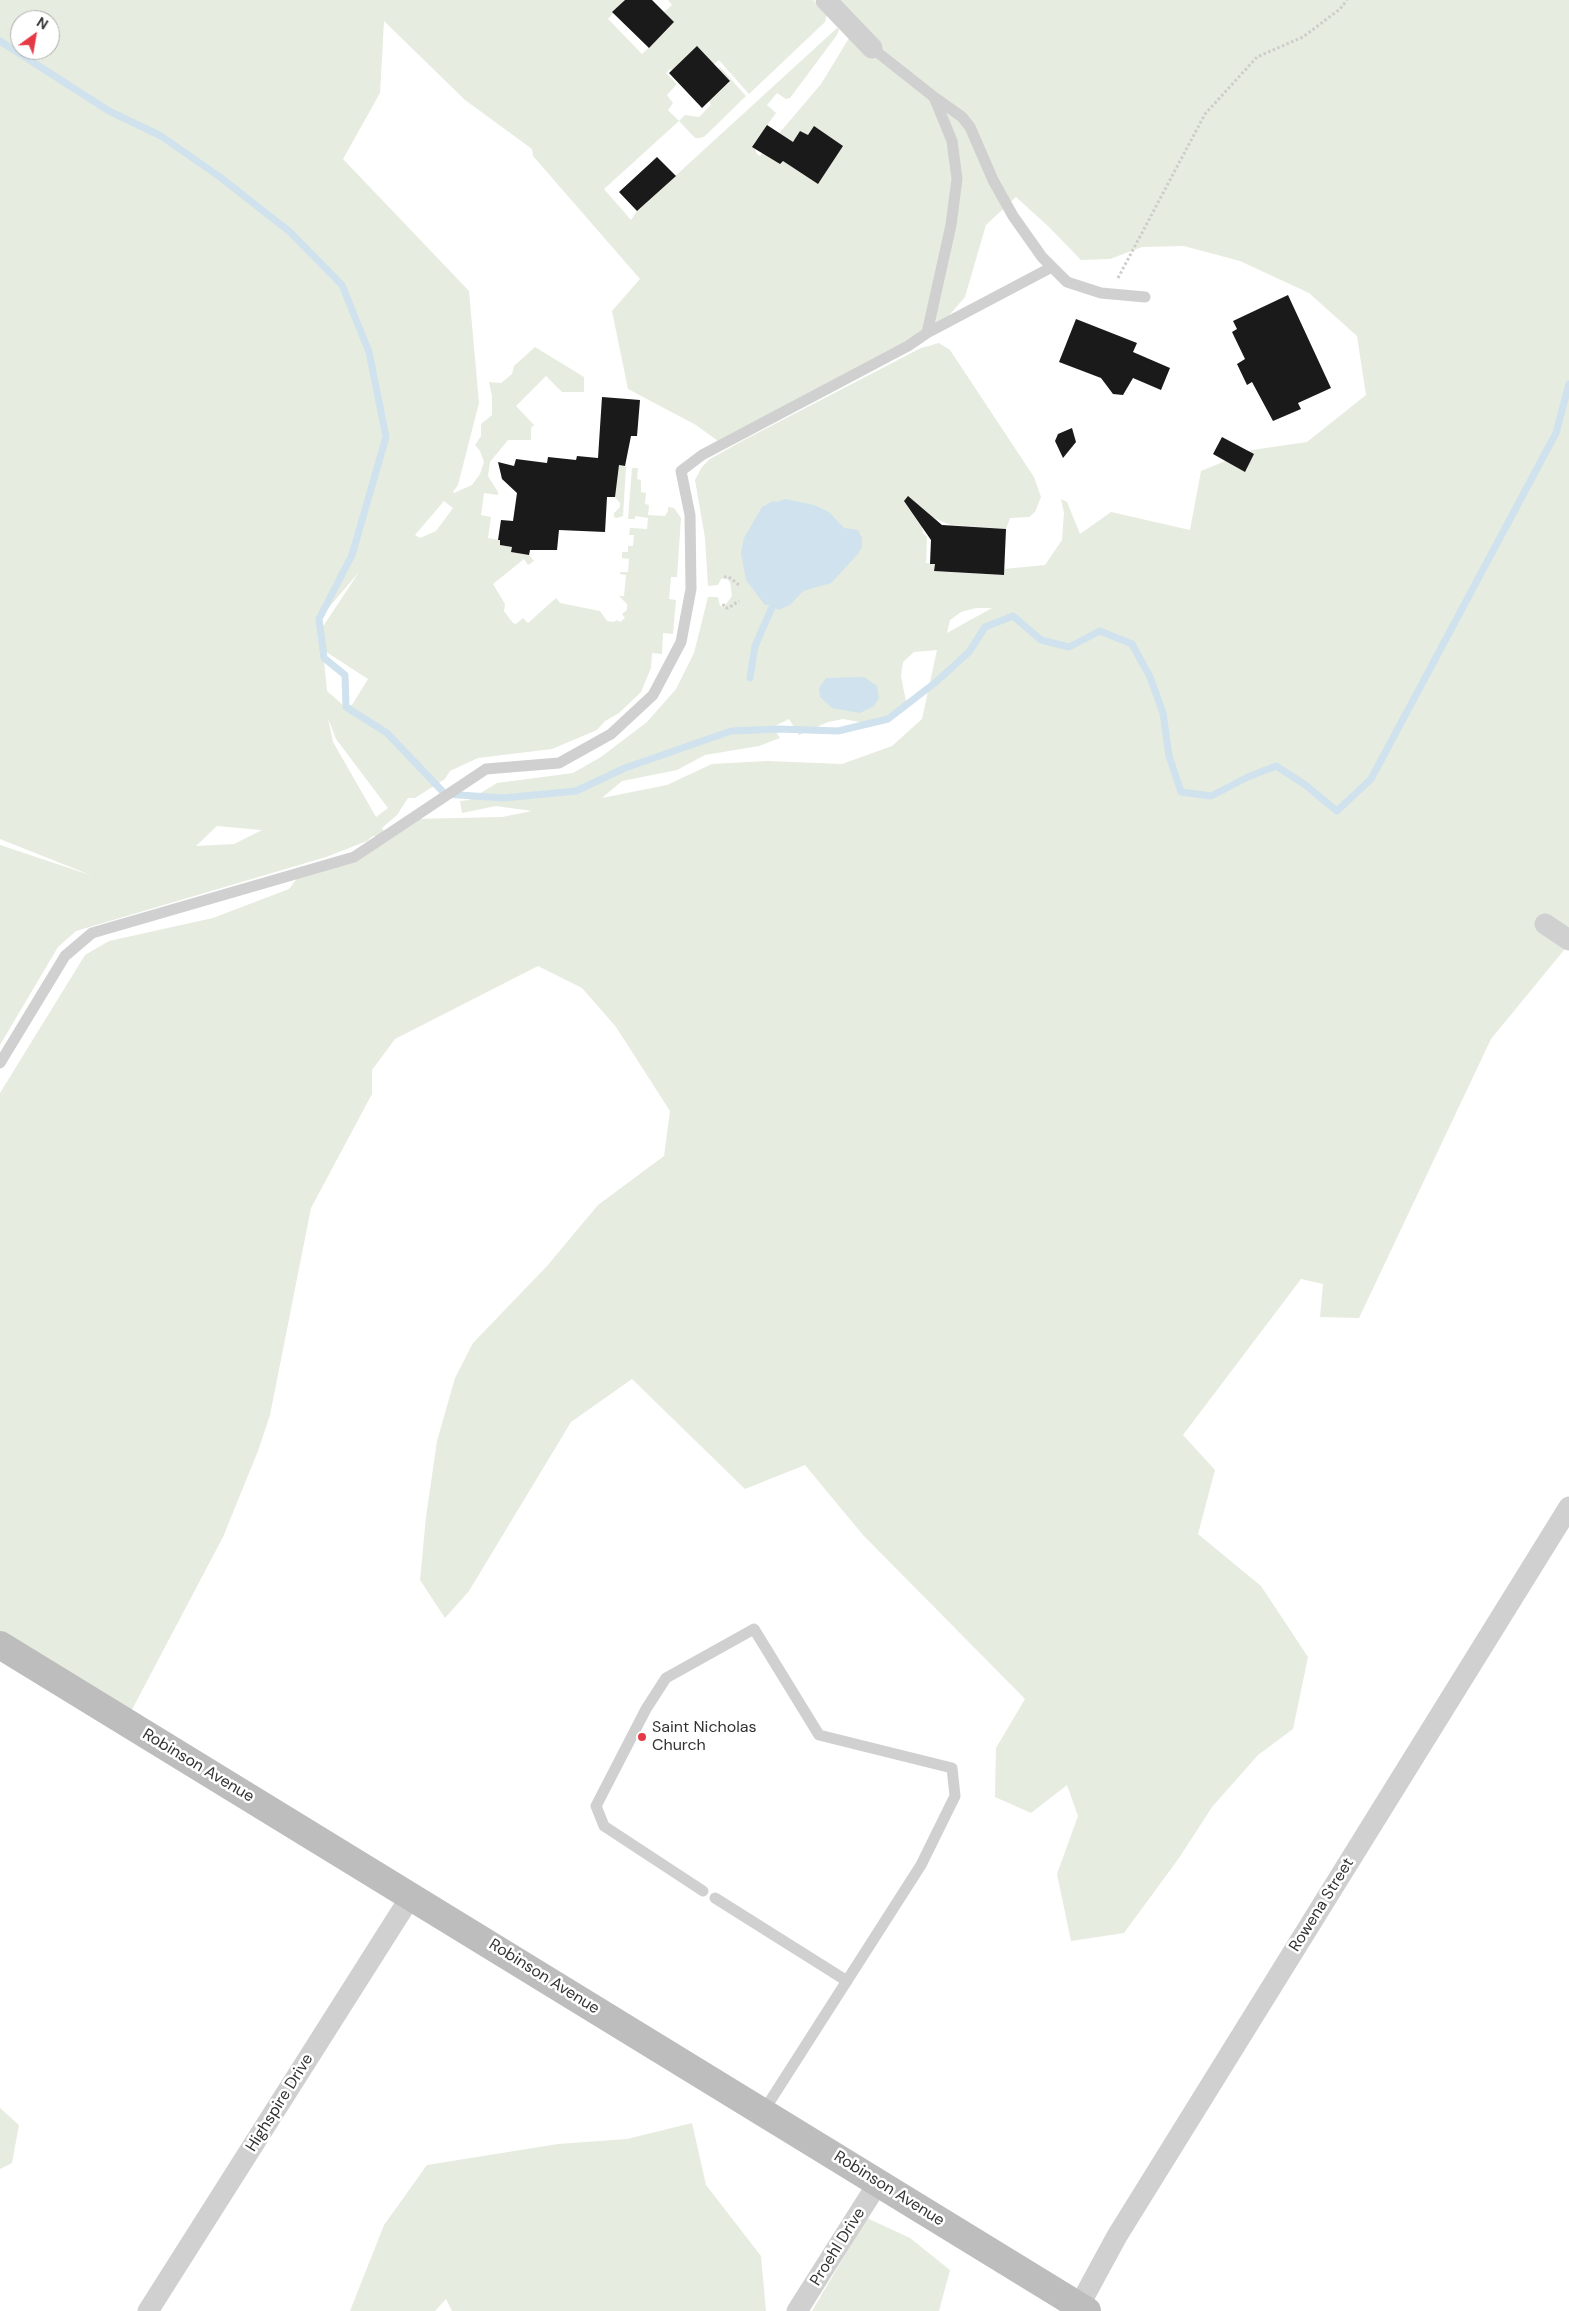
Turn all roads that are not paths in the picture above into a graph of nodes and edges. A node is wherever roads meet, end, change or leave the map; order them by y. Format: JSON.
{"nodes":[{"id":1,"x":826,"y":0,"type":"edge"},
{"id":2,"x":872,"y":48,"type":"joint"},
{"id":3,"x":934,"y":97,"type":"junction"},
{"id":4,"x":1052,"y":267,"type":"junction"},
{"id":5,"x":1145,"y":296,"type":"dead end"},
{"id":6,"x":927,"y":333,"type":"junction"},
{"id":7,"x":1545,"y":924,"type":"dead end"},
{"id":8,"x":1569,"y":940,"type":"edge"},
{"id":9,"x":0,"y":1063,"type":"edge"},
{"id":10,"x":1569,"y":1507,"type":"edge"},
{"id":11,"x":0,"y":1645,"type":"edge"},
{"id":12,"x":703,"y":1891,"type":"dead end"},
{"id":13,"x":411,"y":1896,"type":"junction"},
{"id":14,"x":715,"y":1898,"type":"dead end"},
{"id":15,"x":848,"y":1981,"type":"junction"},
{"id":16,"x":763,"y":2112,"type":"junction"},
{"id":17,"x":878,"y":2183,"type":"junction"},
{"id":18,"x":1083,"y":2309,"type":"edge"},
{"id":19,"x":148,"y":2311,"type":"edge"},
{"id":20,"x":797,"y":2311,"type":"edge"}],
"edges":[{"from":1,"to":2,"type":"street"},
{"from":2,"to":3,"type":"lane"},
{"from":3,"to":4,"type":"lane"},
{"from":3,"to":6,"type":"lane"},
{"from":4,"to":5,"type":"lane"},
{"from":4,"to":6,"type":"lane"},
{"from":6,"to":9,"type":"lane"},
{"from":7,"to":8,"type":"street"},
{"from":10,"to":18,"type":"street","name":"Rowena Street"},
{"from":11,"to":13,"type":"main road","name":"Robinson Avenue"},
{"from":12,"to":15,"type":"lane"},
{"from":13,"to":16,"type":"main road","name":"Robinson Avenue"},
{"from":13,"to":19,"type":"street","name":"Highspire Drive"},
{"from":14,"to":15,"type":"lane"},
{"from":15,"to":16,"type":"lane"},
{"from":16,"to":17,"type":"main road","name":"Robinson Avenue"},
{"from":17,"to":18,"type":"main road","name":"Robinson Avenue"},
{"from":17,"to":20,"type":"street","name":"Proehl Drive"}]}
